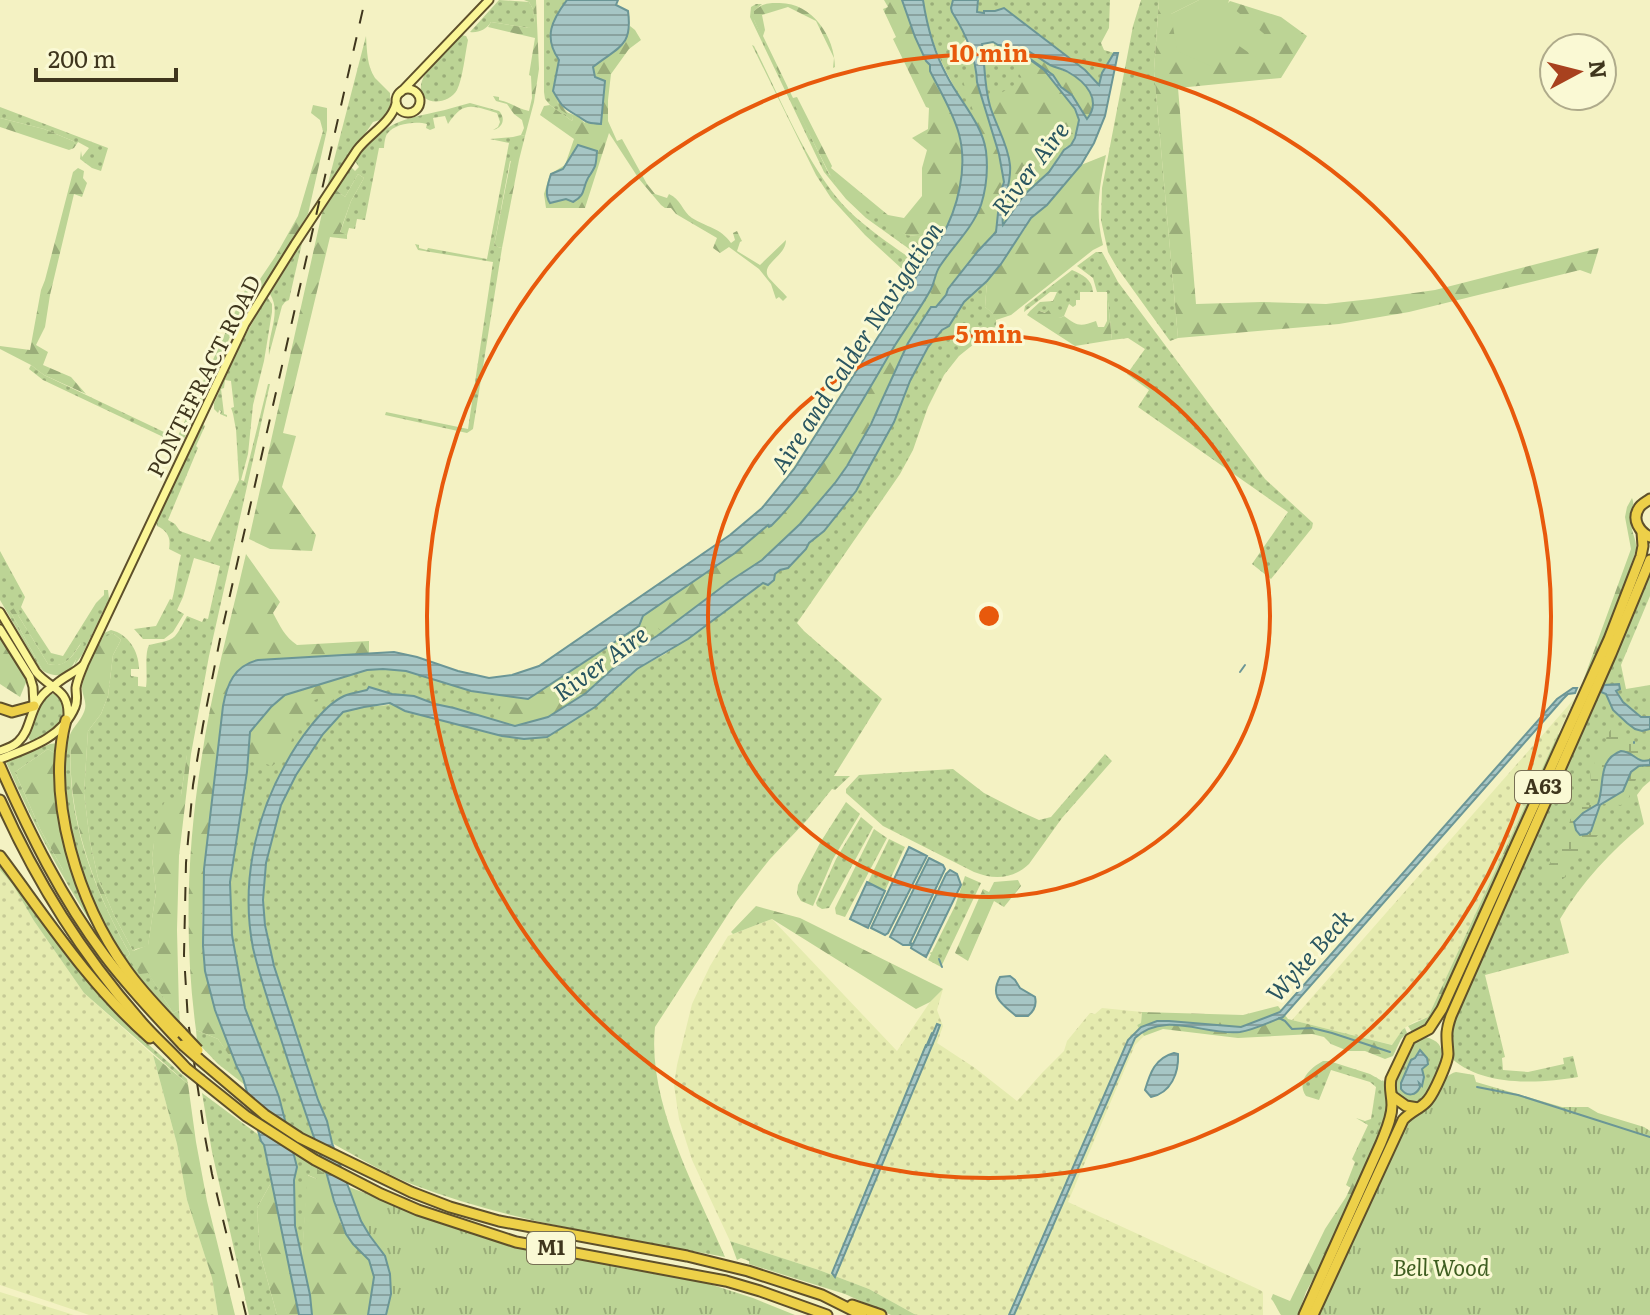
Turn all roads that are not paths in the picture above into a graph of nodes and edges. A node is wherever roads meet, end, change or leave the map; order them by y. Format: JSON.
{"nodes":[{"id":1,"x":489,"y":0,"type":"edge"},
{"id":2,"x":424,"y":67,"type":"junction"},
{"id":3,"x":401,"y":92,"type":"junction"},
{"id":4,"x":418,"y":94,"type":"junction"},
{"id":5,"x":396,"y":104,"type":"junction"},
{"id":6,"x":412,"y":113,"type":"junction"},
{"id":7,"x":385,"y":123,"type":"junction"},
{"id":8,"x":1650,"y":499,"type":"edge"},
{"id":9,"x":1646,"y":535,"type":"edge"},
{"id":10,"x":1650,"y":560,"type":"edge"},
{"id":11,"x":0,"y":612,"type":"edge"},
{"id":12,"x":0,"y":629,"type":"edge"},
{"id":13,"x":84,"y":664,"type":"junction"},
{"id":14,"x":52,"y":687,"type":"junction"},
{"id":15,"x":34,"y":706,"type":"junction"},
{"id":16,"x":0,"y":708,"type":"edge"},
{"id":17,"x":67,"y":719,"type":"junction"},
{"id":18,"x":12,"y":750,"type":"junction"},
{"id":19,"x":0,"y":751,"type":"edge"},
{"id":20,"x":0,"y":759,"type":"edge"},
{"id":21,"x":0,"y":766,"type":"edge"},
{"id":22,"x":0,"y":800,"type":"edge"},
{"id":23,"x":0,"y":856,"type":"edge"},
{"id":24,"x":1435,"y":1039,"type":"junction"},
{"id":25,"x":198,"y":1054,"type":"junction"},
{"id":26,"x":185,"y":1066,"type":"junction"},
{"id":27,"x":1392,"y":1096,"type":"junction"},
{"id":28,"x":1418,"y":1108,"type":"junction"},
{"id":29,"x":822,"y":1295,"type":"junction"},
{"id":30,"x":827,"y":1315,"type":"edge"},
{"id":31,"x":862,"y":1315,"type":"edge"},
{"id":32,"x":881,"y":1315,"type":"edge"},
{"id":33,"x":1304,"y":1315,"type":"edge"},
{"id":34,"x":1313,"y":1315,"type":"edge"}],
"edges":[{"from":1,"to":2,"type":"main road"},
{"from":2,"to":3,"type":"main road"},
{"from":2,"to":4,"type":"main road"},
{"from":3,"to":4,"type":"main road"},
{"from":3,"to":5,"type":"main road"},
{"from":4,"to":6,"type":"main road"},
{"from":5,"to":6,"type":"main road"},
{"from":5,"to":7,"type":"main road","name":"PONTEFRACT ROAD"},
{"from":6,"to":7,"type":"main road","name":"PONTEFRACT ROAD"},
{"from":7,"to":13,"type":"main road","name":"PONTEFRACT ROAD"},
{"from":8,"to":9,"type":"highway","number":"A63"},
{"from":9,"to":24,"type":"highway","number":"A63"},
{"from":10,"to":24,"type":"highway","number":"A63"},
{"from":11,"to":14,"type":"main road"},
{"from":12,"to":15,"type":"main road"},
{"from":13,"to":14,"type":"main road","name":"PONTEFRACT ROAD"},
{"from":13,"to":17,"type":"main road","name":"PONTEFRACT ROAD"},
{"from":14,"to":15,"type":"main road","name":"PONTEFRACT ROAD"},
{"from":14,"to":17,"type":"main road"},
{"from":15,"to":16,"type":"highway"},
{"from":15,"to":18,"type":"main road"},
{"from":17,"to":18,"type":"main road"},
{"from":17,"to":25,"type":"highway","bridge":true},
{"from":18,"to":19,"type":"main road"},
{"from":18,"to":20,"type":"main road"},
{"from":21,"to":25,"type":"highway","number":"M1","bridge":true},
{"from":22,"to":26,"type":"highway","number":"M1"},
{"from":23,"to":26,"type":"highway","number":"M1"},
{"from":24,"to":27,"type":"highway","number":"A63"},
{"from":24,"to":28,"type":"highway","number":"A63"},
{"from":25,"to":29,"type":"highway","number":"M1"},
{"from":26,"to":30,"type":"highway","number":"M1","bridge":true},
{"from":27,"to":28,"type":"highway"},
{"from":27,"to":33,"type":"highway","number":"A63"},
{"from":28,"to":34,"type":"highway","number":"A63"},
{"from":29,"to":31,"type":"highway","number":"M1"},
{"from":29,"to":32,"type":"highway"}]}
